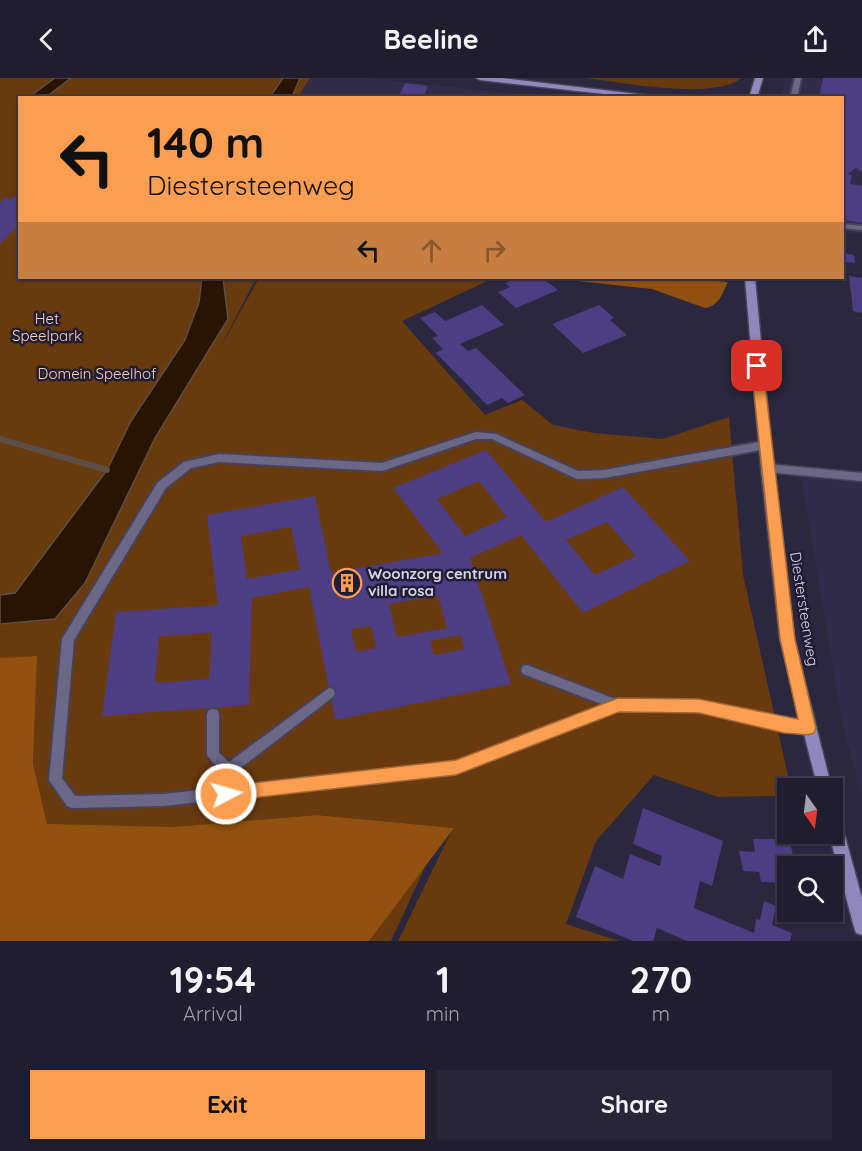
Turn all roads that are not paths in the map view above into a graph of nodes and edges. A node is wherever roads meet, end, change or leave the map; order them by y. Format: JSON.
{"nodes":[{"id":1,"x":480,"y":78,"type":"edge"},
{"id":2,"x":759,"y":78,"type":"edge"},
{"id":3,"x":798,"y":78,"type":"edge"},
{"id":4,"x":648,"y":96,"type":"edge"},
{"id":5,"x":754,"y":96,"type":"edge"},
{"id":6,"x":794,"y":96,"type":"edge"},
{"id":7,"x":844,"y":226,"type":"edge"},
{"id":8,"x":862,"y":228,"type":"edge"},
{"id":9,"x":750,"y":279,"type":"edge"},
{"id":10,"x":765,"y":446,"type":"junction"},
{"id":11,"x":767,"y":468,"type":"junction"},
{"id":12,"x":862,"y":477,"type":"edge"},
{"id":13,"x":527,"y":670,"type":"dead end"},
{"id":14,"x":330,"y":693,"type":"dead end"},
{"id":15,"x":618,"y":705,"type":"junction"},
{"id":16,"x":213,"y":714,"type":"dead end"},
{"id":17,"x":808,"y":728,"type":"junction"},
{"id":18,"x":228,"y":770,"type":"junction"},
{"id":19,"x":822,"y":778,"type":"edge"},
{"id":20,"x":226,"y":794,"type":"junction"},
{"id":21,"x":839,"y":844,"type":"edge"},
{"id":22,"x":862,"y":927,"type":"edge"}],
"edges":[{"from":1,"to":4,"type":"main road"},
{"from":2,"to":5,"type":"main road"},
{"from":3,"to":6,"type":"lane"},
{"from":7,"to":8,"type":"lane"},
{"from":9,"to":10,"type":"main road","name":"Diestersteenweg"},
{"from":10,"to":11,"type":"main road","name":"Diestersteenweg"},
{"from":10,"to":20,"type":"lane"},
{"from":11,"to":12,"type":"street"},
{"from":11,"to":17,"type":"main road","name":"Diestersteenweg"},
{"from":13,"to":15,"type":"lane"},
{"from":14,"to":18,"type":"lane"},
{"from":15,"to":17,"type":"lane"},
{"from":15,"to":20,"type":"lane"},
{"from":16,"to":18,"type":"lane"},
{"from":17,"to":19,"type":"main road","name":"Diestersteenweg"},
{"from":18,"to":20,"type":"lane"},
{"from":21,"to":22,"type":"main road"}]}
